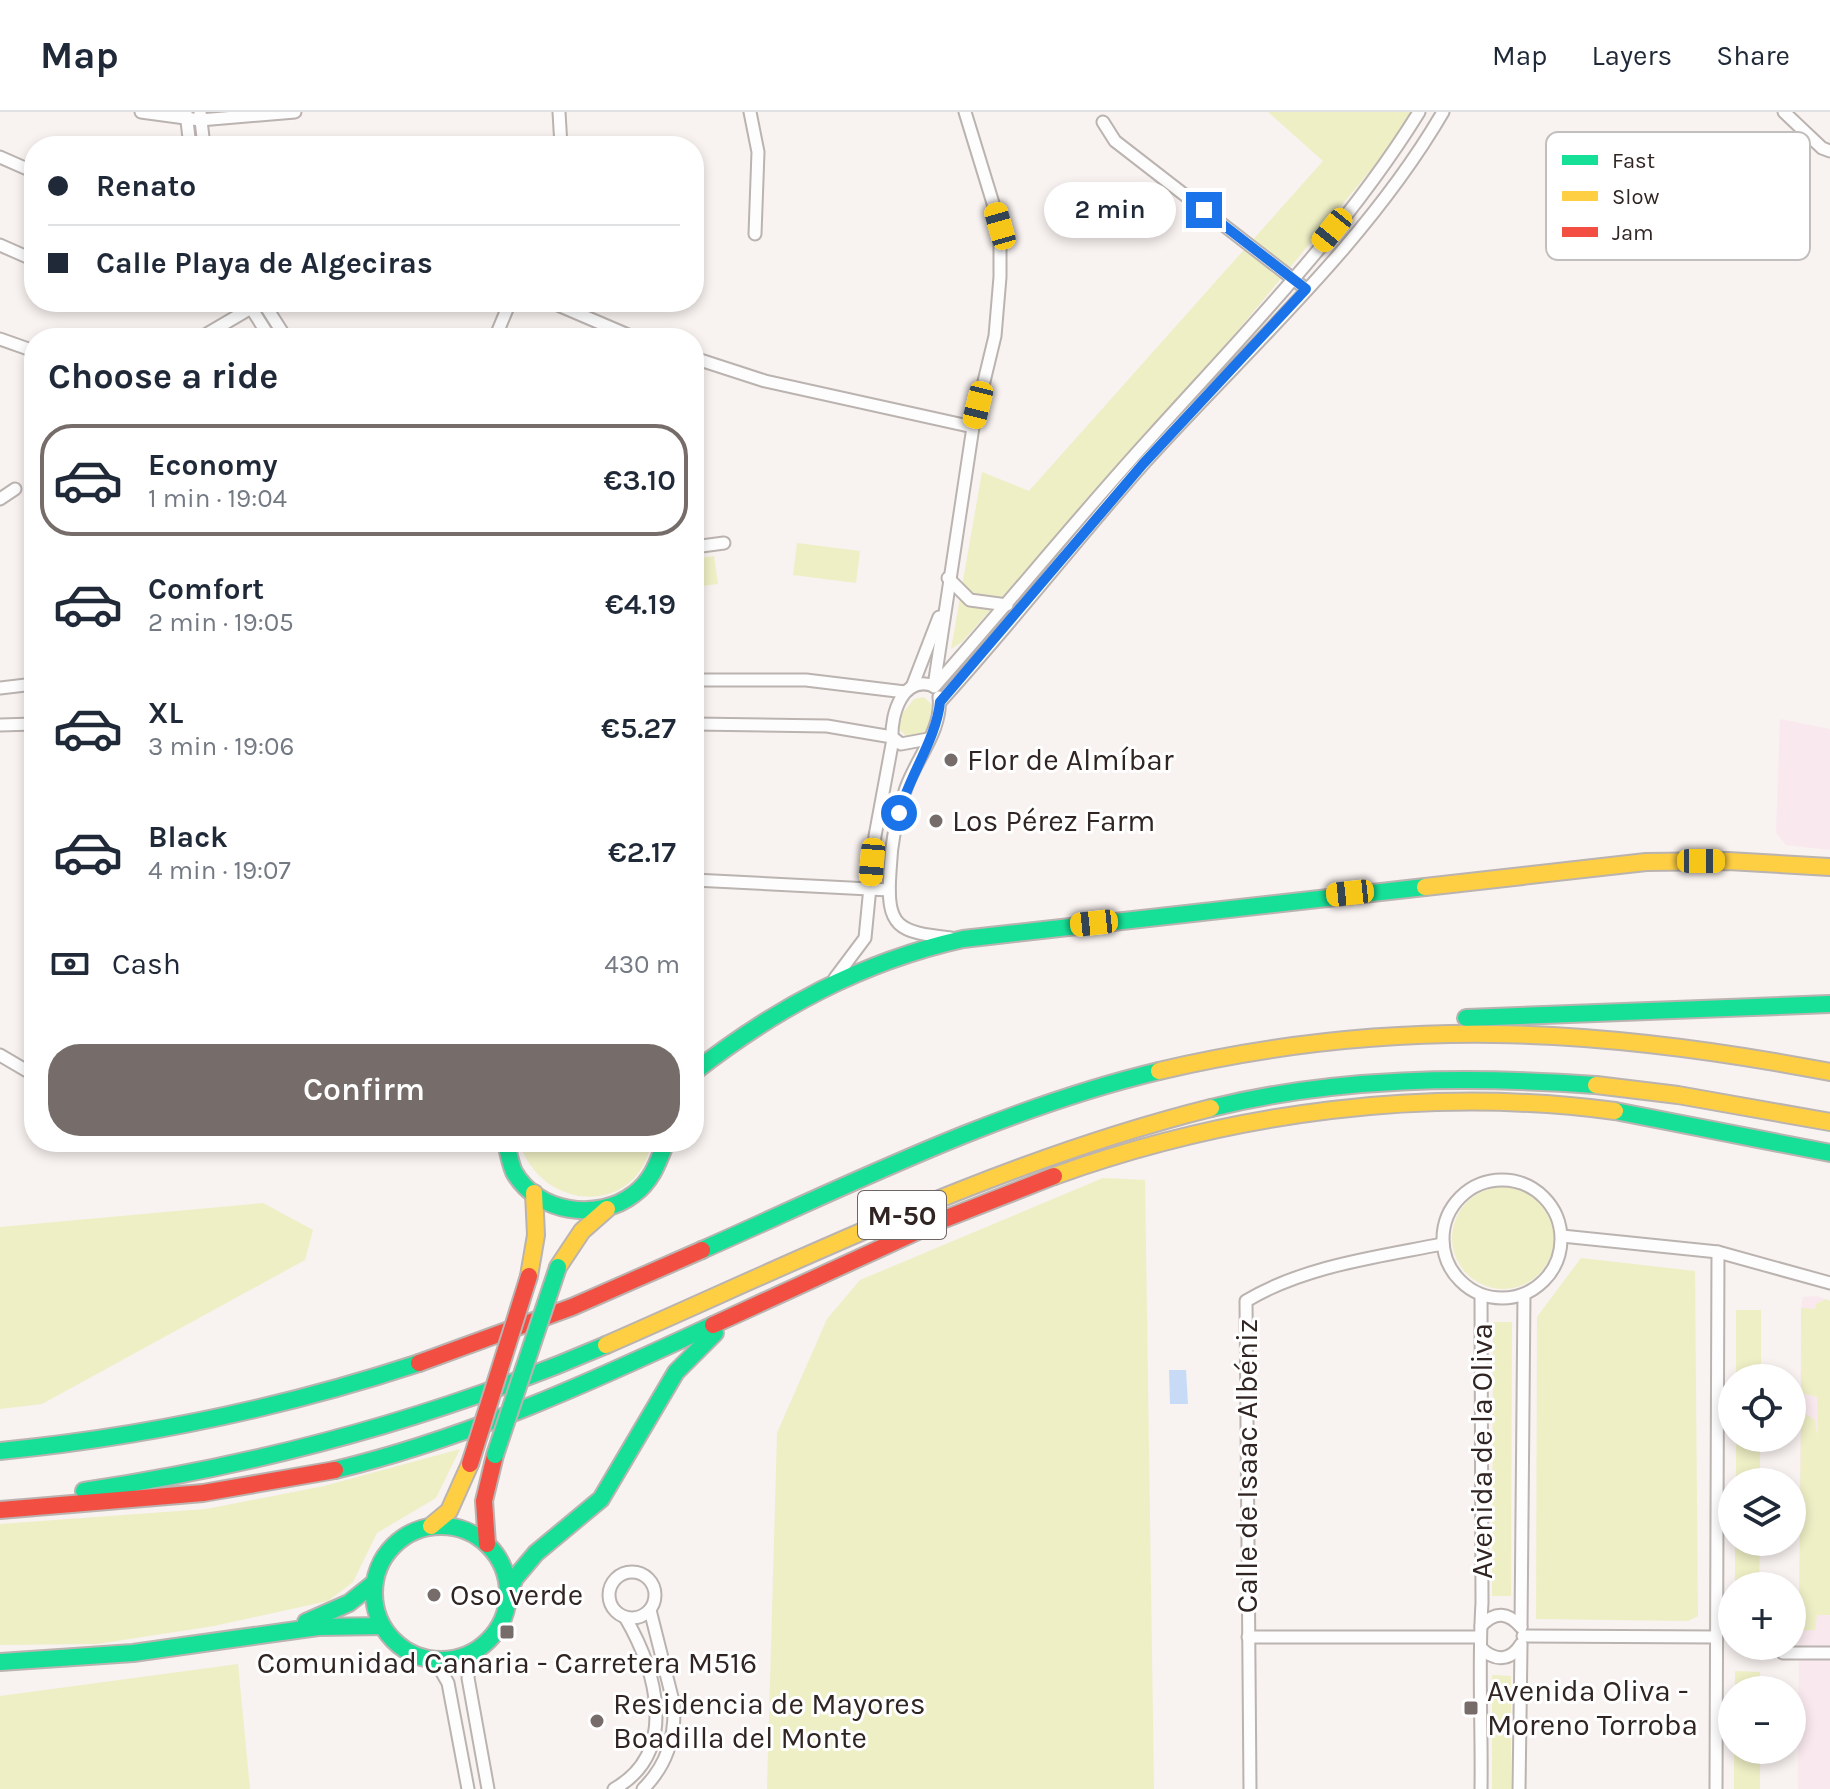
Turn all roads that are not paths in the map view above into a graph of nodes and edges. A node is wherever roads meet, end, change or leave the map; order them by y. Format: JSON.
{"nodes":[{"id":1,"x":141,"y":112,"type":"edge"},
{"id":2,"x":295,"y":112,"type":"edge"},
{"id":3,"x":559,"y":112,"type":"edge"},
{"id":4,"x":750,"y":112,"type":"edge"},
{"id":5,"x":965,"y":112,"type":"edge"},
{"id":6,"x":1419,"y":112,"type":"edge"},
{"id":7,"x":1443,"y":112,"type":"edge"},
{"id":8,"x":1784,"y":112,"type":"edge"},
{"id":9,"x":186,"y":115,"type":"edge"},
{"id":10,"x":200,"y":116,"type":"edge"},
{"id":11,"x":1103,"y":122,"type":"dead end"},
{"id":12,"x":1805,"y":132,"type":"edge"},
{"id":13,"x":189,"y":136,"type":"edge"},
{"id":14,"x":203,"y":136,"type":"edge"},
{"id":15,"x":560,"y":136,"type":"edge"},
{"id":16,"x":1810,"y":137,"type":"edge"},
{"id":17,"x":1830,"y":151,"type":"edge"},
{"id":18,"x":0,"y":157,"type":"edge"},
{"id":19,"x":24,"y":168,"type":"edge"},
{"id":20,"x":755,"y":234,"type":"dead end"},
{"id":21,"x":0,"y":245,"type":"edge"},
{"id":22,"x":24,"y":256,"type":"edge"},
{"id":23,"x":1292,"y":279,"type":"junction"},
{"id":24,"x":1306,"y":289,"type":"junction"},
{"id":25,"x":239,"y":312,"type":"edge"},
{"id":26,"x":574,"y":312,"type":"edge"},
{"id":27,"x":215,"y":328,"type":"edge"},
{"id":28,"x":612,"y":328,"type":"edge"},
{"id":29,"x":0,"y":339,"type":"edge"},
{"id":30,"x":24,"y":347,"type":"edge"},
{"id":31,"x":704,"y":361,"type":"edge"},
{"id":32,"x":973,"y":427,"type":"junction"},
{"id":33,"x":15,"y":489,"type":"dead end"},
{"id":34,"x":0,"y":499,"type":"edge"},
{"id":35,"x":724,"y":543,"type":"dead end"},
{"id":36,"x":704,"y":546,"type":"edge"},
{"id":37,"x":948,"y":578,"type":"junction"},
{"id":38,"x":944,"y":601,"type":"junction"},
{"id":39,"x":1007,"y":605,"type":"junction"},
{"id":40,"x":704,"y":680,"type":"edge"},
{"id":41,"x":24,"y":685,"type":"edge"},
{"id":42,"x":934,"y":686,"type":"junction"},
{"id":43,"x":0,"y":688,"type":"edge"},
{"id":44,"x":909,"y":689,"type":"junction"},
{"id":45,"x":940,"y":702,"type":"junction"},
{"id":46,"x":24,"y":724,"type":"edge"},
{"id":47,"x":704,"y":724,"type":"edge"},
{"id":48,"x":0,"y":725,"type":"edge"},
{"id":49,"x":893,"y":738,"type":"junction"},
{"id":50,"x":928,"y":739,"type":"junction"},
{"id":51,"x":1827,"y":868,"type":"edge"},
{"id":52,"x":704,"y":881,"type":"edge"},
{"id":53,"x":870,"y":889,"type":"junction"},
{"id":54,"x":889,"y":890,"type":"junction"},
{"id":55,"x":963,"y":939,"type":"junction"},
{"id":56,"x":831,"y":982,"type":"junction"},
{"id":57,"x":1830,"y":1004,"type":"edge"},
{"id":58,"x":729,"y":1043,"type":"junction"},
{"id":59,"x":704,"y":1054,"type":"edge"},
{"id":60,"x":0,"y":1055,"type":"edge"},
{"id":61,"x":704,"y":1064,"type":"edge"},
{"id":62,"x":24,"y":1069,"type":"edge"},
{"id":63,"x":1830,"y":1072,"type":"edge"},
{"id":64,"x":1830,"y":1122,"type":"edge"},
{"id":65,"x":934,"y":1147,"type":"junction"},
{"id":66,"x":509,"y":1152,"type":"edge"},
{"id":67,"x":664,"y":1152,"type":"edge"},
{"id":68,"x":1830,"y":1153,"type":"edge"},
{"id":69,"x":534,"y":1193,"type":"junction"},
{"id":70,"x":607,"y":1209,"type":"junction"},
{"id":71,"x":1562,"y":1236,"type":"junction"},
{"id":72,"x":1442,"y":1244,"type":"junction"},
{"id":73,"x":1718,"y":1252,"type":"junction"},
{"id":74,"x":1830,"y":1283,"type":"edge"},
{"id":75,"x":1524,"y":1294,"type":"junction"},
{"id":76,"x":1481,"y":1295,"type":"junction"},
{"id":77,"x":766,"y":1301,"type":"junction"},
{"id":78,"x":0,"y":1451,"type":"edge"},
{"id":79,"x":0,"y":1498,"type":"edge"},
{"id":80,"x":0,"y":1510,"type":"edge"},
{"id":81,"x":431,"y":1526,"type":"junction"},
{"id":82,"x":487,"y":1544,"type":"junction"},
{"id":83,"x":374,"y":1583,"type":"junction"},
{"id":84,"x":508,"y":1594,"type":"junction"},
{"id":85,"x":650,"y":1610,"type":"junction"},
{"id":86,"x":625,"y":1617,"type":"junction"},
{"id":87,"x":382,"y":1626,"type":"junction"},
{"id":88,"x":282,"y":1630,"type":"junction"},
{"id":89,"x":1480,"y":1636,"type":"junction"},
{"id":90,"x":1248,"y":1637,"type":"junction"},
{"id":91,"x":1522,"y":1637,"type":"junction"},
{"id":92,"x":1716,"y":1637,"type":"junction"},
{"id":93,"x":1806,"y":1650,"type":"edge"},
{"id":94,"x":1830,"y":1650,"type":"edge"},
{"id":95,"x":470,"y":1653,"type":"junction"},
{"id":96,"x":435,"y":1660,"type":"junction"},
{"id":97,"x":0,"y":1662,"type":"edge"},
{"id":98,"x":468,"y":1789,"type":"edge"},
{"id":99,"x":488,"y":1789,"type":"edge"},
{"id":100,"x":614,"y":1789,"type":"edge"},
{"id":101,"x":643,"y":1789,"type":"edge"},
{"id":102,"x":1250,"y":1789,"type":"edge"},
{"id":103,"x":1481,"y":1789,"type":"edge"},
{"id":104,"x":1519,"y":1789,"type":"edge"},
{"id":105,"x":1716,"y":1789,"type":"edge"}],
"edges":[{"from":1,"to":9,"type":"street"},
{"from":2,"to":10,"type":"street"},
{"from":3,"to":15,"type":"street"},
{"from":4,"to":20,"type":"street"},
{"from":5,"to":32,"type":"street"},
{"from":6,"to":23,"type":"street"},
{"from":7,"to":24,"type":"street"},
{"from":8,"to":12,"type":"street"},
{"from":9,"to":10,"type":"street"},
{"from":9,"to":13,"type":"street"},
{"from":10,"to":14,"type":"street"},
{"from":11,"to":23,"type":"street"},
{"from":16,"to":17,"type":"street"},
{"from":18,"to":19,"type":"street"},
{"from":21,"to":22,"type":"street"},
{"from":23,"to":24,"type":"street"},
{"from":23,"to":39,"type":"street"},
{"from":24,"to":45,"type":"street"},
{"from":25,"to":27,"type":"street"},
{"from":26,"to":28,"type":"street"},
{"from":29,"to":30,"type":"street"},
{"from":31,"to":32,"type":"street"},
{"from":32,"to":37,"type":"street"},
{"from":33,"to":34,"type":"street"},
{"from":35,"to":36,"type":"street"},
{"from":37,"to":38,"type":"street"},
{"from":37,"to":39,"type":"street"},
{"from":38,"to":42,"type":"street"},
{"from":38,"to":44,"type":"street"},
{"from":39,"to":42,"type":"street"},
{"from":40,"to":44,"type":"street"},
{"from":41,"to":43,"type":"street"},
{"from":42,"to":44,"type":"street"},
{"from":42,"to":45,"type":"street"},
{"from":44,"to":49,"type":"street"},
{"from":45,"to":50,"type":"street"},
{"from":46,"to":48,"type":"street"},
{"from":47,"to":49,"type":"street"},
{"from":49,"to":50,"type":"street"},
{"from":49,"to":53,"type":"street"},
{"from":50,"to":54,"type":"street"},
{"from":51,"to":55,"type":"main road"},
{"from":52,"to":53,"type":"street"},
{"from":53,"to":54,"type":"street"},
{"from":53,"to":56,"type":"street"},
{"from":54,"to":55,"type":"street"},
{"from":55,"to":56,"type":"main road"},
{"from":56,"to":58,"type":"main road"},
{"from":57,"to":65,"type":"main road"},
{"from":58,"to":59,"type":"main road"},
{"from":58,"to":61,"type":"main road"},
{"from":60,"to":62,"type":"street"},
{"from":63,"to":65,"type":"main road","number":"M-50"},
{"from":64,"to":79,"type":"main road","number":"M-50"},
{"from":65,"to":78,"type":"main road","number":"M-50"},
{"from":66,"to":69,"type":"main road"},
{"from":67,"to":70,"type":"main road"},
{"from":68,"to":77,"type":"main road"},
{"from":69,"to":70,"type":"main road"},
{"from":69,"to":81,"type":"main road","bridge":true},
{"from":70,"to":82,"type":"main road","bridge":true},
{"from":71,"to":72,"type":"street"},
{"from":71,"to":73,"type":"street"},
{"from":71,"to":75,"type":"street"},
{"from":72,"to":76,"type":"street","name":"Avenida de la Oliva"},
{"from":72,"to":90,"type":"street","name":"Calle de Isaac Albéniz"},
{"from":73,"to":74,"type":"street"},
{"from":73,"to":92,"type":"street"},
{"from":75,"to":76,"type":"street"},
{"from":75,"to":91,"type":"street","name":"Avenida de la Oliva"},
{"from":76,"to":89,"type":"street","name":"Avenida de la Oliva"},
{"from":77,"to":80,"type":"main road"},
{"from":77,"to":84,"type":"main road"},
{"from":81,"to":82,"type":"main road"},
{"from":81,"to":83,"type":"main road"},
{"from":82,"to":84,"type":"main road"},
{"from":83,"to":87,"type":"main road"},
{"from":83,"to":88,"type":"main road"},
{"from":84,"to":95,"type":"main road"},
{"from":85,"to":86,"type":"street"},
{"from":85,"to":86,"type":"street"},
{"from":85,"to":101,"type":"street"},
{"from":86,"to":100,"type":"street"},
{"from":87,"to":88,"type":"main road"},
{"from":87,"to":96,"type":"main road"},
{"from":88,"to":97,"type":"main road"},
{"from":89,"to":90,"type":"street"},
{"from":89,"to":91,"type":"street"},
{"from":89,"to":91,"type":"street"},
{"from":89,"to":103,"type":"street","name":"Avenida de la Oliva"},
{"from":90,"to":102,"type":"street","name":"Calle de Isaac Albéniz"},
{"from":91,"to":92,"type":"street"},
{"from":91,"to":104,"type":"street","name":"Avenida de la Oliva"},
{"from":92,"to":105,"type":"street"},
{"from":93,"to":94,"type":"street"},
{"from":95,"to":96,"type":"main road"},
{"from":95,"to":99,"type":"street"},
{"from":96,"to":98,"type":"street"}]}
